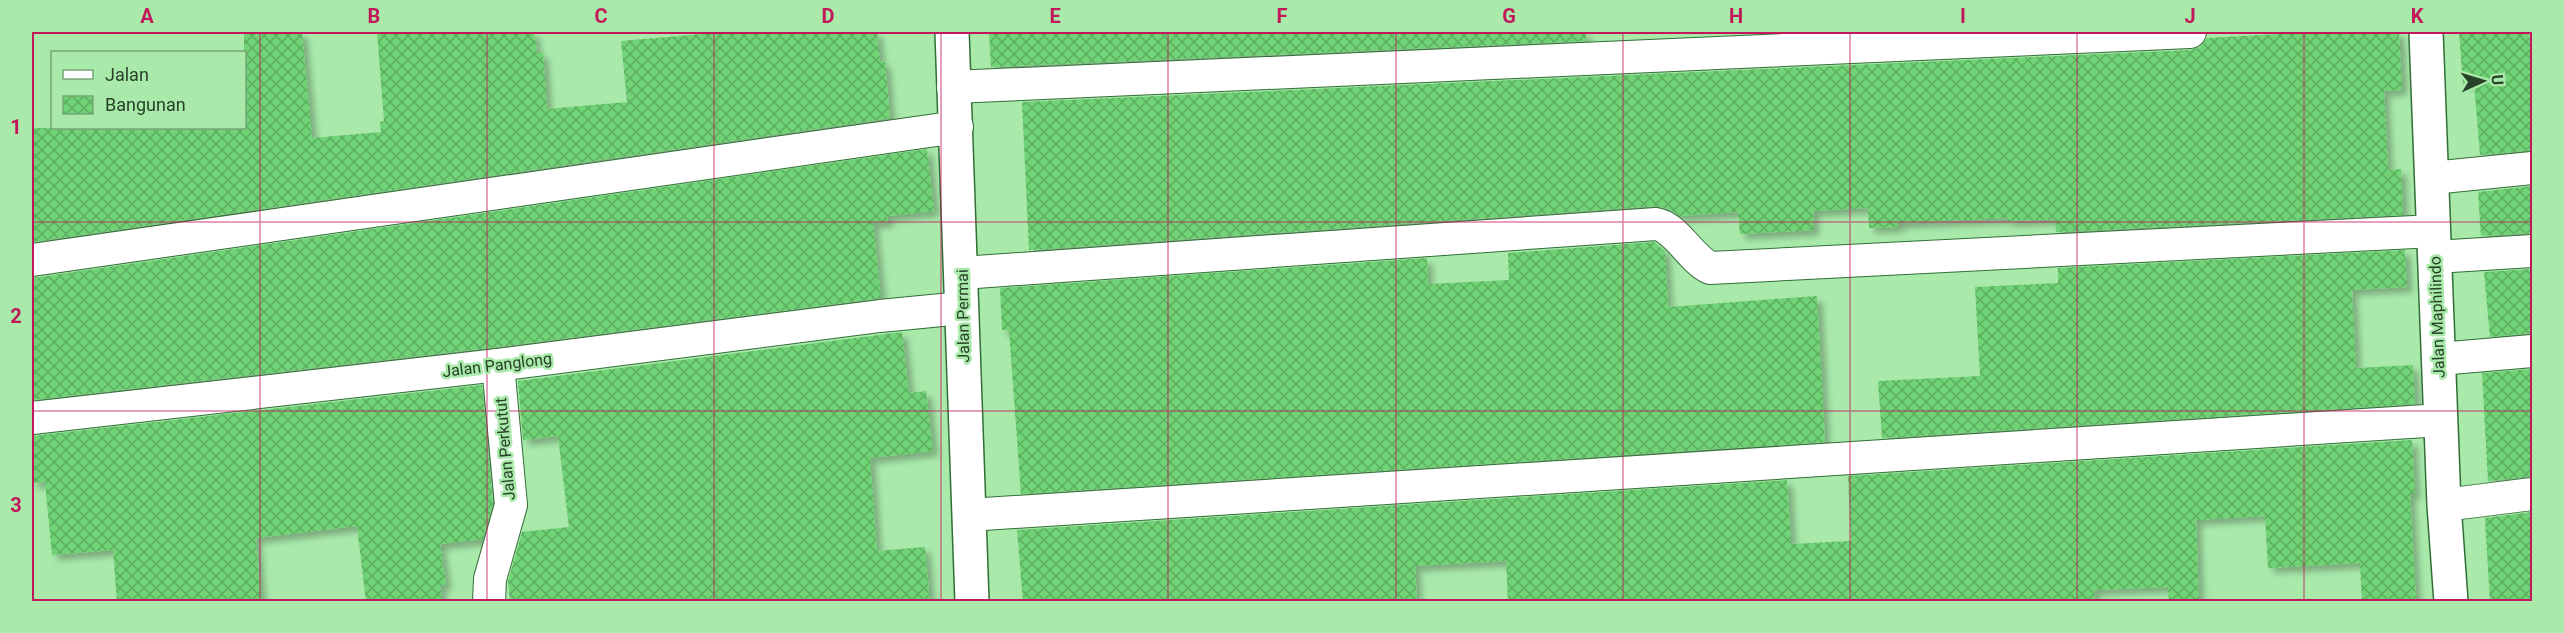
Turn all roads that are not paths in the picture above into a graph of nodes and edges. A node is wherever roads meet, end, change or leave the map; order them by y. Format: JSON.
{"nodes":[{"id":1,"x":952,"y":32,"type":"edge"},
{"id":2,"x":2190,"y":32,"type":"edge"},
{"id":3,"x":2426,"y":32,"type":"edge"},
{"id":4,"x":952,"y":87,"type":"junction"},
{"id":5,"x":957,"y":127,"type":"junction"},
{"id":6,"x":2532,"y":168,"type":"edge"},
{"id":7,"x":2432,"y":178,"type":"junction"},
{"id":8,"x":2434,"y":244,"type":"junction"},
{"id":9,"x":2532,"y":251,"type":"edge"},
{"id":10,"x":32,"y":260,"type":"edge"},
{"id":11,"x":962,"y":273,"type":"junction"},
{"id":12,"x":962,"y":308,"type":"junction"},
{"id":13,"x":2532,"y":351,"type":"edge"},
{"id":14,"x":2439,"y":359,"type":"junction"},
{"id":15,"x":498,"y":365,"type":"junction"},
{"id":16,"x":32,"y":418,"type":"edge"},
{"id":17,"x":2441,"y":420,"type":"junction"},
{"id":18,"x":2532,"y":495,"type":"edge"},
{"id":19,"x":2444,"y":505,"type":"junction"},
{"id":20,"x":969,"y":515,"type":"junction"},
{"id":21,"x":489,"y":602,"type":"edge"},
{"id":22,"x":972,"y":602,"type":"edge"},
{"id":23,"x":2451,"y":602,"type":"edge"}],
"edges":[{"from":1,"to":4,"type":"street","name":"Jalan Permai"},
{"from":2,"to":4,"type":"street"},
{"from":3,"to":7,"type":"street","name":"Jalan Maphilindo"},
{"from":4,"to":5,"type":"street","name":"Jalan Permai"},
{"from":5,"to":10,"type":"street"},
{"from":5,"to":11,"type":"street","name":"Jalan Permai"},
{"from":6,"to":7,"type":"street"},
{"from":7,"to":8,"type":"street","name":"Jalan Maphilindo"},
{"from":8,"to":9,"type":"street"},
{"from":8,"to":11,"type":"street"},
{"from":8,"to":14,"type":"street","name":"Jalan Maphilindo"},
{"from":11,"to":12,"type":"street","name":"Jalan Permai"},
{"from":12,"to":15,"type":"street","name":"Jalan Panglong"},
{"from":12,"to":20,"type":"street","name":"Jalan Permai"},
{"from":13,"to":14,"type":"street"},
{"from":14,"to":17,"type":"street","name":"Jalan Maphilindo"},
{"from":15,"to":16,"type":"street","name":"Jalan Panglong"},
{"from":15,"to":21,"type":"street","name":"Jalan Perkutut"},
{"from":17,"to":19,"type":"street","name":"Jalan Maphilindo"},
{"from":17,"to":20,"type":"street"},
{"from":18,"to":19,"type":"street"},
{"from":19,"to":23,"type":"street","name":"Jalan Maphilindo"},
{"from":20,"to":22,"type":"street","name":"Jalan Permai"}]}
